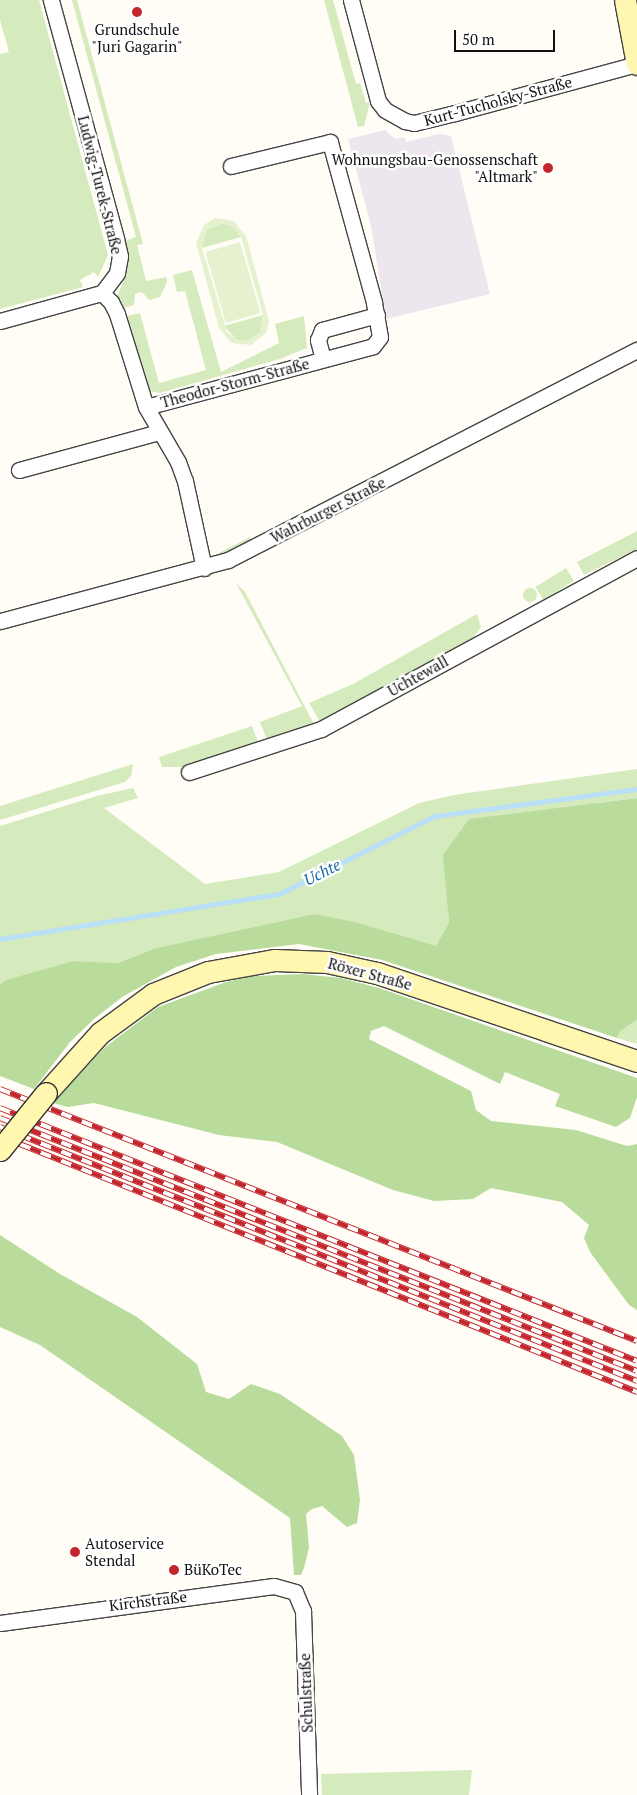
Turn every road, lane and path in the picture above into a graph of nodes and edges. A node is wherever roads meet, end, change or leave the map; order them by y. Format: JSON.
{"nodes":[{"id":1,"x":52,"y":0,"type":"edge"},
{"id":2,"x":351,"y":0,"type":"edge"},
{"id":3,"x":625,"y":0,"type":"edge"},
{"id":4,"x":637,"y":64,"type":"edge"},
{"id":5,"x":231,"y":166,"type":"dead end"},
{"id":6,"x":102,"y":293,"type":"junction"},
{"id":7,"x":377,"y":315,"type":"junction"},
{"id":8,"x":0,"y":321,"type":"edge"},
{"id":9,"x":637,"y":350,"type":"edge"},
{"id":10,"x":323,"y":359,"type":"junction"},
{"id":11,"x":146,"y":407,"type":"junction"},
{"id":12,"x":159,"y":432,"type":"junction"},
{"id":13,"x":19,"y":470,"type":"dead end"},
{"id":14,"x":637,"y":558,"type":"edge"},
{"id":15,"x":204,"y":568,"type":"junction"},
{"id":16,"x":0,"y":620,"type":"edge"},
{"id":17,"x":189,"y":772,"type":"dead end"},
{"id":18,"x":637,"y":1061,"type":"edge"},
{"id":19,"x":0,"y":1150,"type":"edge"},
{"id":20,"x":295,"y":1592,"type":"joint"},
{"id":21,"x":0,"y":1623,"type":"edge"},
{"id":22,"x":309,"y":1795,"type":"edge"}],
"edges":[{"from":1,"to":6,"type":"street","name":"Ludwig-Turek-Straße"},
{"from":2,"to":4,"type":"street","name":"Kurt-Tucholsky-Straße"},
{"from":3,"to":4,"type":"street"},
{"from":5,"to":7,"type":"street","name":"Theodor-Storm-Straße"},
{"from":6,"to":8,"type":"street"},
{"from":6,"to":11,"type":"street"},
{"from":7,"to":10,"type":"street","name":"Theodor-Storm-Straße"},
{"from":7,"to":10,"type":"street","name":"Theodor-Storm-Straße"},
{"from":9,"to":15,"type":"street","name":"Wahrburger Straße"},
{"from":10,"to":11,"type":"street","name":"Theodor-Storm-Straße"},
{"from":11,"to":12,"type":"street"},
{"from":12,"to":13,"type":"street"},
{"from":12,"to":15,"type":"street"},
{"from":14,"to":17,"type":"street","name":"Uchtewall"},
{"from":15,"to":16,"type":"street","name":"Wahrburger Straße"},
{"from":18,"to":19,"type":"street","name":"Röxer Straße","bridge":true},
{"from":20,"to":21,"type":"street","name":"Kirchstraße"},
{"from":20,"to":22,"type":"street","name":"Schulstraße"}]}
